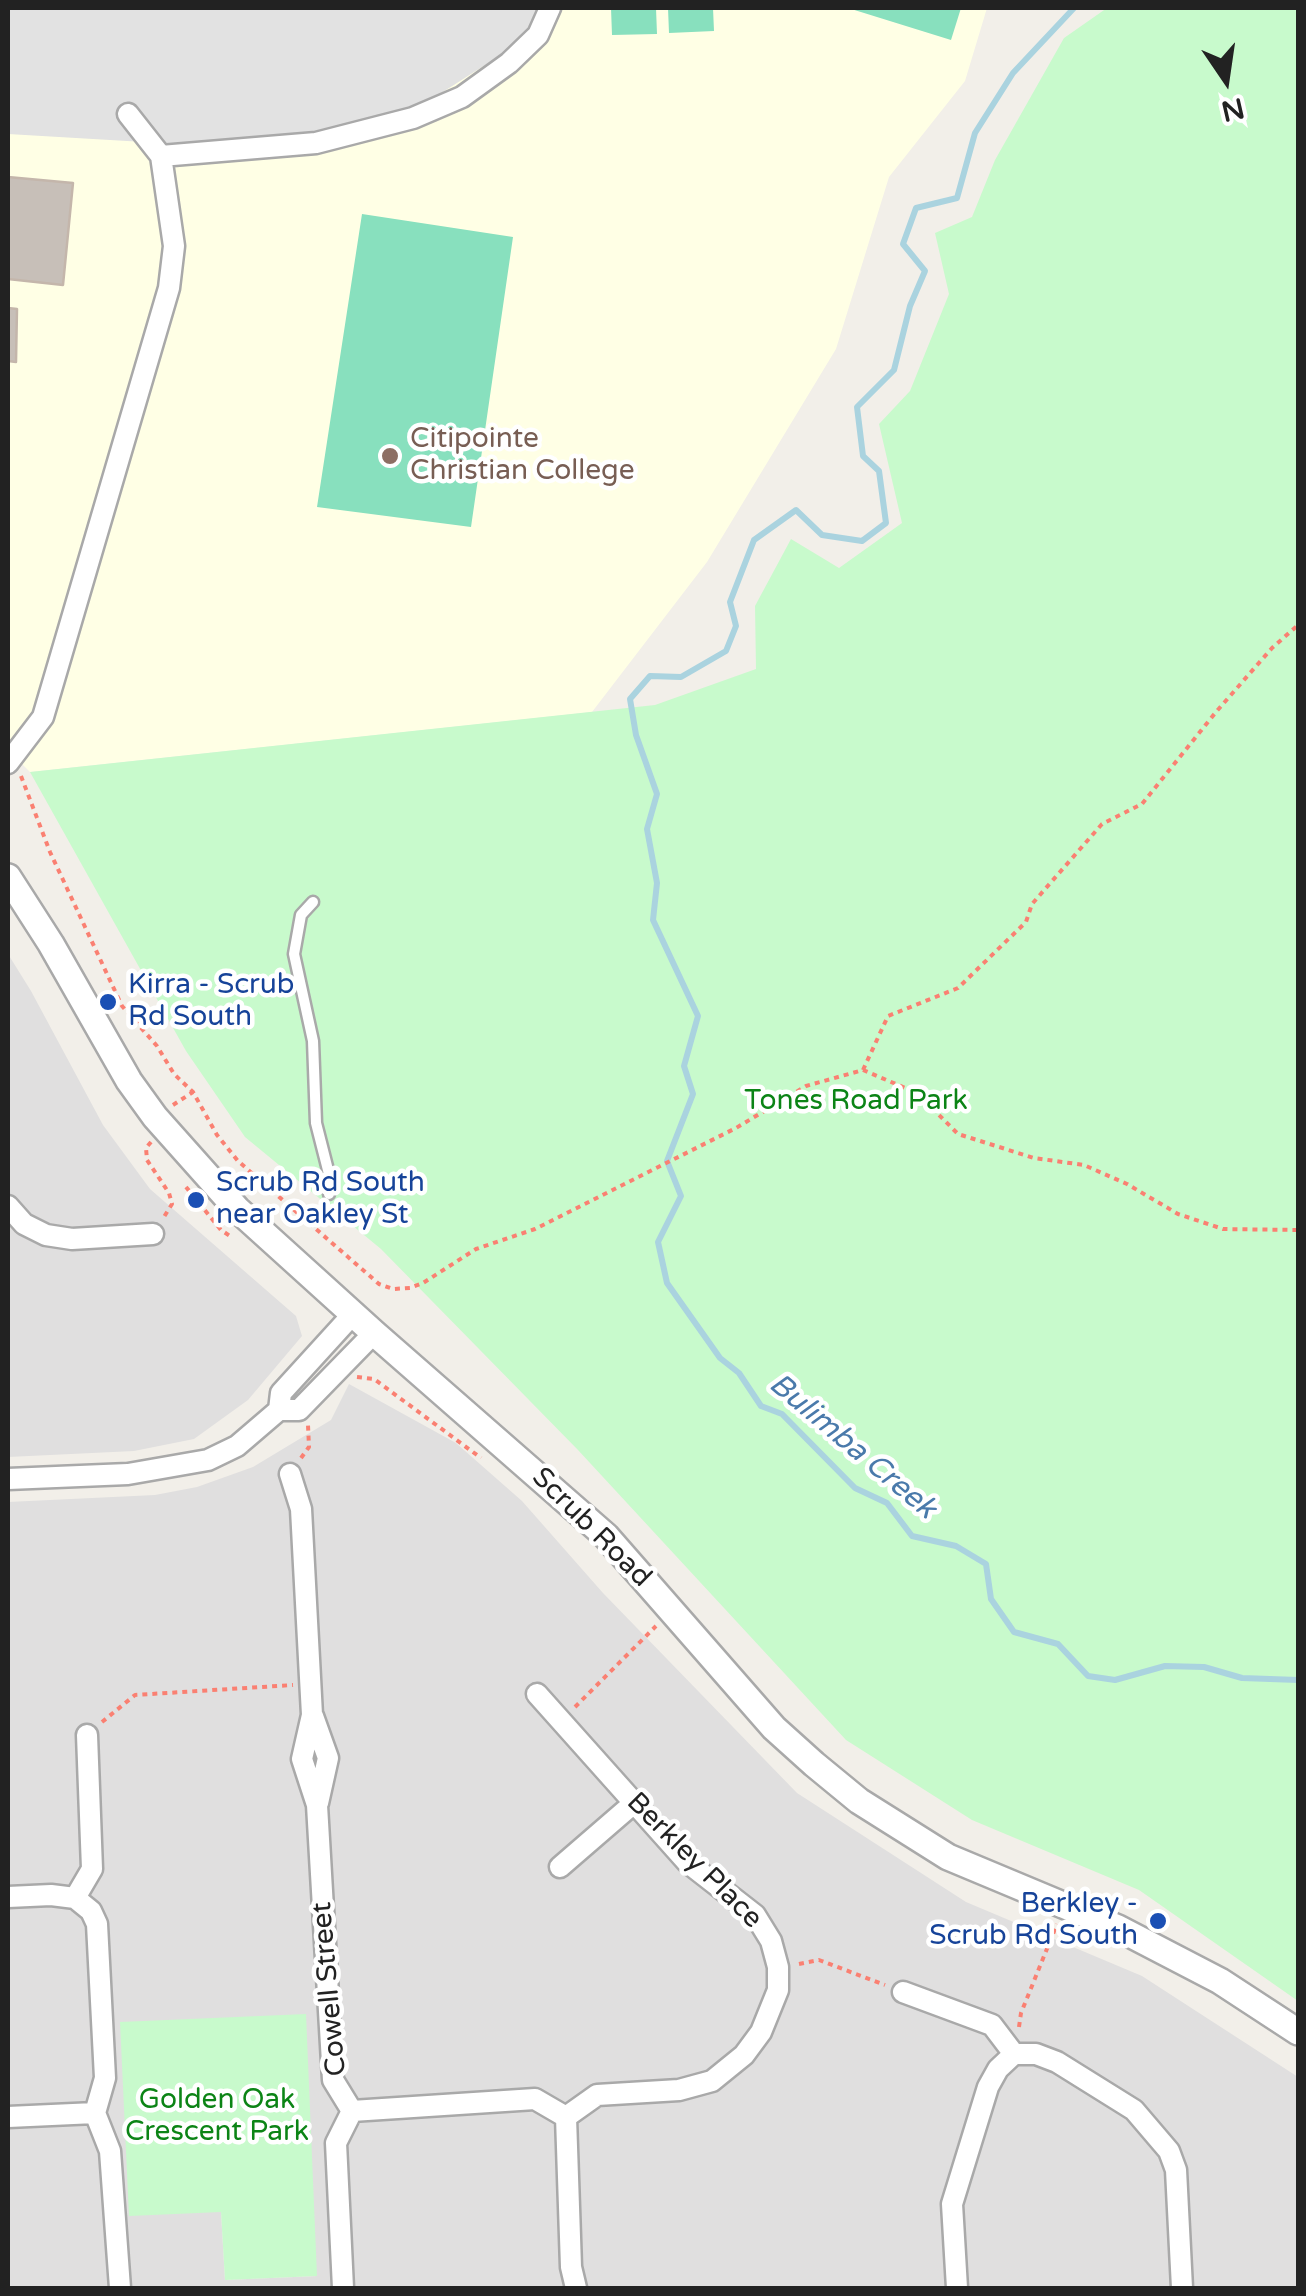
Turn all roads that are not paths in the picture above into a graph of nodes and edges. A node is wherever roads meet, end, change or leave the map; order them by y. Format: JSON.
{"nodes":[{"id":1,"x":550,"y":8,"type":"edge"},
{"id":2,"x":128,"y":114,"type":"dead end"},
{"id":3,"x":160,"y":156,"type":"junction"},
{"id":4,"x":8,"y":762,"type":"edge"},
{"id":5,"x":8,"y":877,"type":"edge"},
{"id":6,"x":312,"y":902,"type":"dead end"},
{"id":7,"x":330,"y":1194,"type":"dead end"},
{"id":8,"x":8,"y":1206,"type":"edge"},
{"id":9,"x":153,"y":1234,"type":"road end"},
{"id":10,"x":353,"y":1314,"type":"junction"},
{"id":11,"x":374,"y":1334,"type":"junction"},
{"id":12,"x":289,"y":1410,"type":"junction"},
{"id":13,"x":290,"y":1474,"type":"road end"},
{"id":14,"x":8,"y":1479,"type":"edge"},
{"id":15,"x":537,"y":1694,"type":"dead end"},
{"id":16,"x":87,"y":1735,"type":"road end"},
{"id":17,"x":634,"y":1804,"type":"junction"},
{"id":18,"x":560,"y":1868,"type":"dead end"},
{"id":19,"x":8,"y":1897,"type":"edge"},
{"id":20,"x":75,"y":1898,"type":"junction"},
{"id":21,"x":903,"y":1992,"type":"road end"},
{"id":22,"x":1298,"y":2032,"type":"edge"},
{"id":23,"x":1014,"y":2054,"type":"junction"},
{"id":24,"x":352,"y":2111,"type":"junction"},
{"id":25,"x":94,"y":2113,"type":"junction"},
{"id":26,"x":8,"y":2117,"type":"edge"},
{"id":27,"x":566,"y":2117,"type":"junction"},
{"id":28,"x":120,"y":2288,"type":"edge"},
{"id":29,"x":344,"y":2288,"type":"edge"},
{"id":30,"x":576,"y":2288,"type":"edge"},
{"id":31,"x":957,"y":2288,"type":"edge"},
{"id":32,"x":1182,"y":2288,"type":"edge"}],
"edges":[{"from":1,"to":3,"type":"street"},
{"from":2,"to":3,"type":"street"},
{"from":3,"to":4,"type":"street"},
{"from":5,"to":10,"type":"street","name":"Scrub Road"},
{"from":6,"to":7,"type":"lane"},
{"from":8,"to":9,"type":"street"},
{"from":10,"to":11,"type":"street","name":"Scrub Road"},
{"from":10,"to":12,"type":"street"},
{"from":11,"to":12,"type":"street"},
{"from":11,"to":22,"type":"street","name":"Scrub Road"},
{"from":12,"to":14,"type":"street"},
{"from":13,"to":24,"type":"street","name":"Cowell Street"},
{"from":15,"to":17,"type":"street","name":"Berkley Place"},
{"from":16,"to":20,"type":"street"},
{"from":17,"to":18,"type":"street"},
{"from":17,"to":27,"type":"street","name":"Berkley Place"},
{"from":19,"to":20,"type":"street"},
{"from":20,"to":25,"type":"street"},
{"from":21,"to":23,"type":"street"},
{"from":23,"to":31,"type":"street"},
{"from":23,"to":32,"type":"street"},
{"from":24,"to":27,"type":"street"},
{"from":24,"to":29,"type":"street","name":"Cowell Street"},
{"from":25,"to":26,"type":"street"},
{"from":25,"to":28,"type":"street"},
{"from":27,"to":30,"type":"street"}]}
